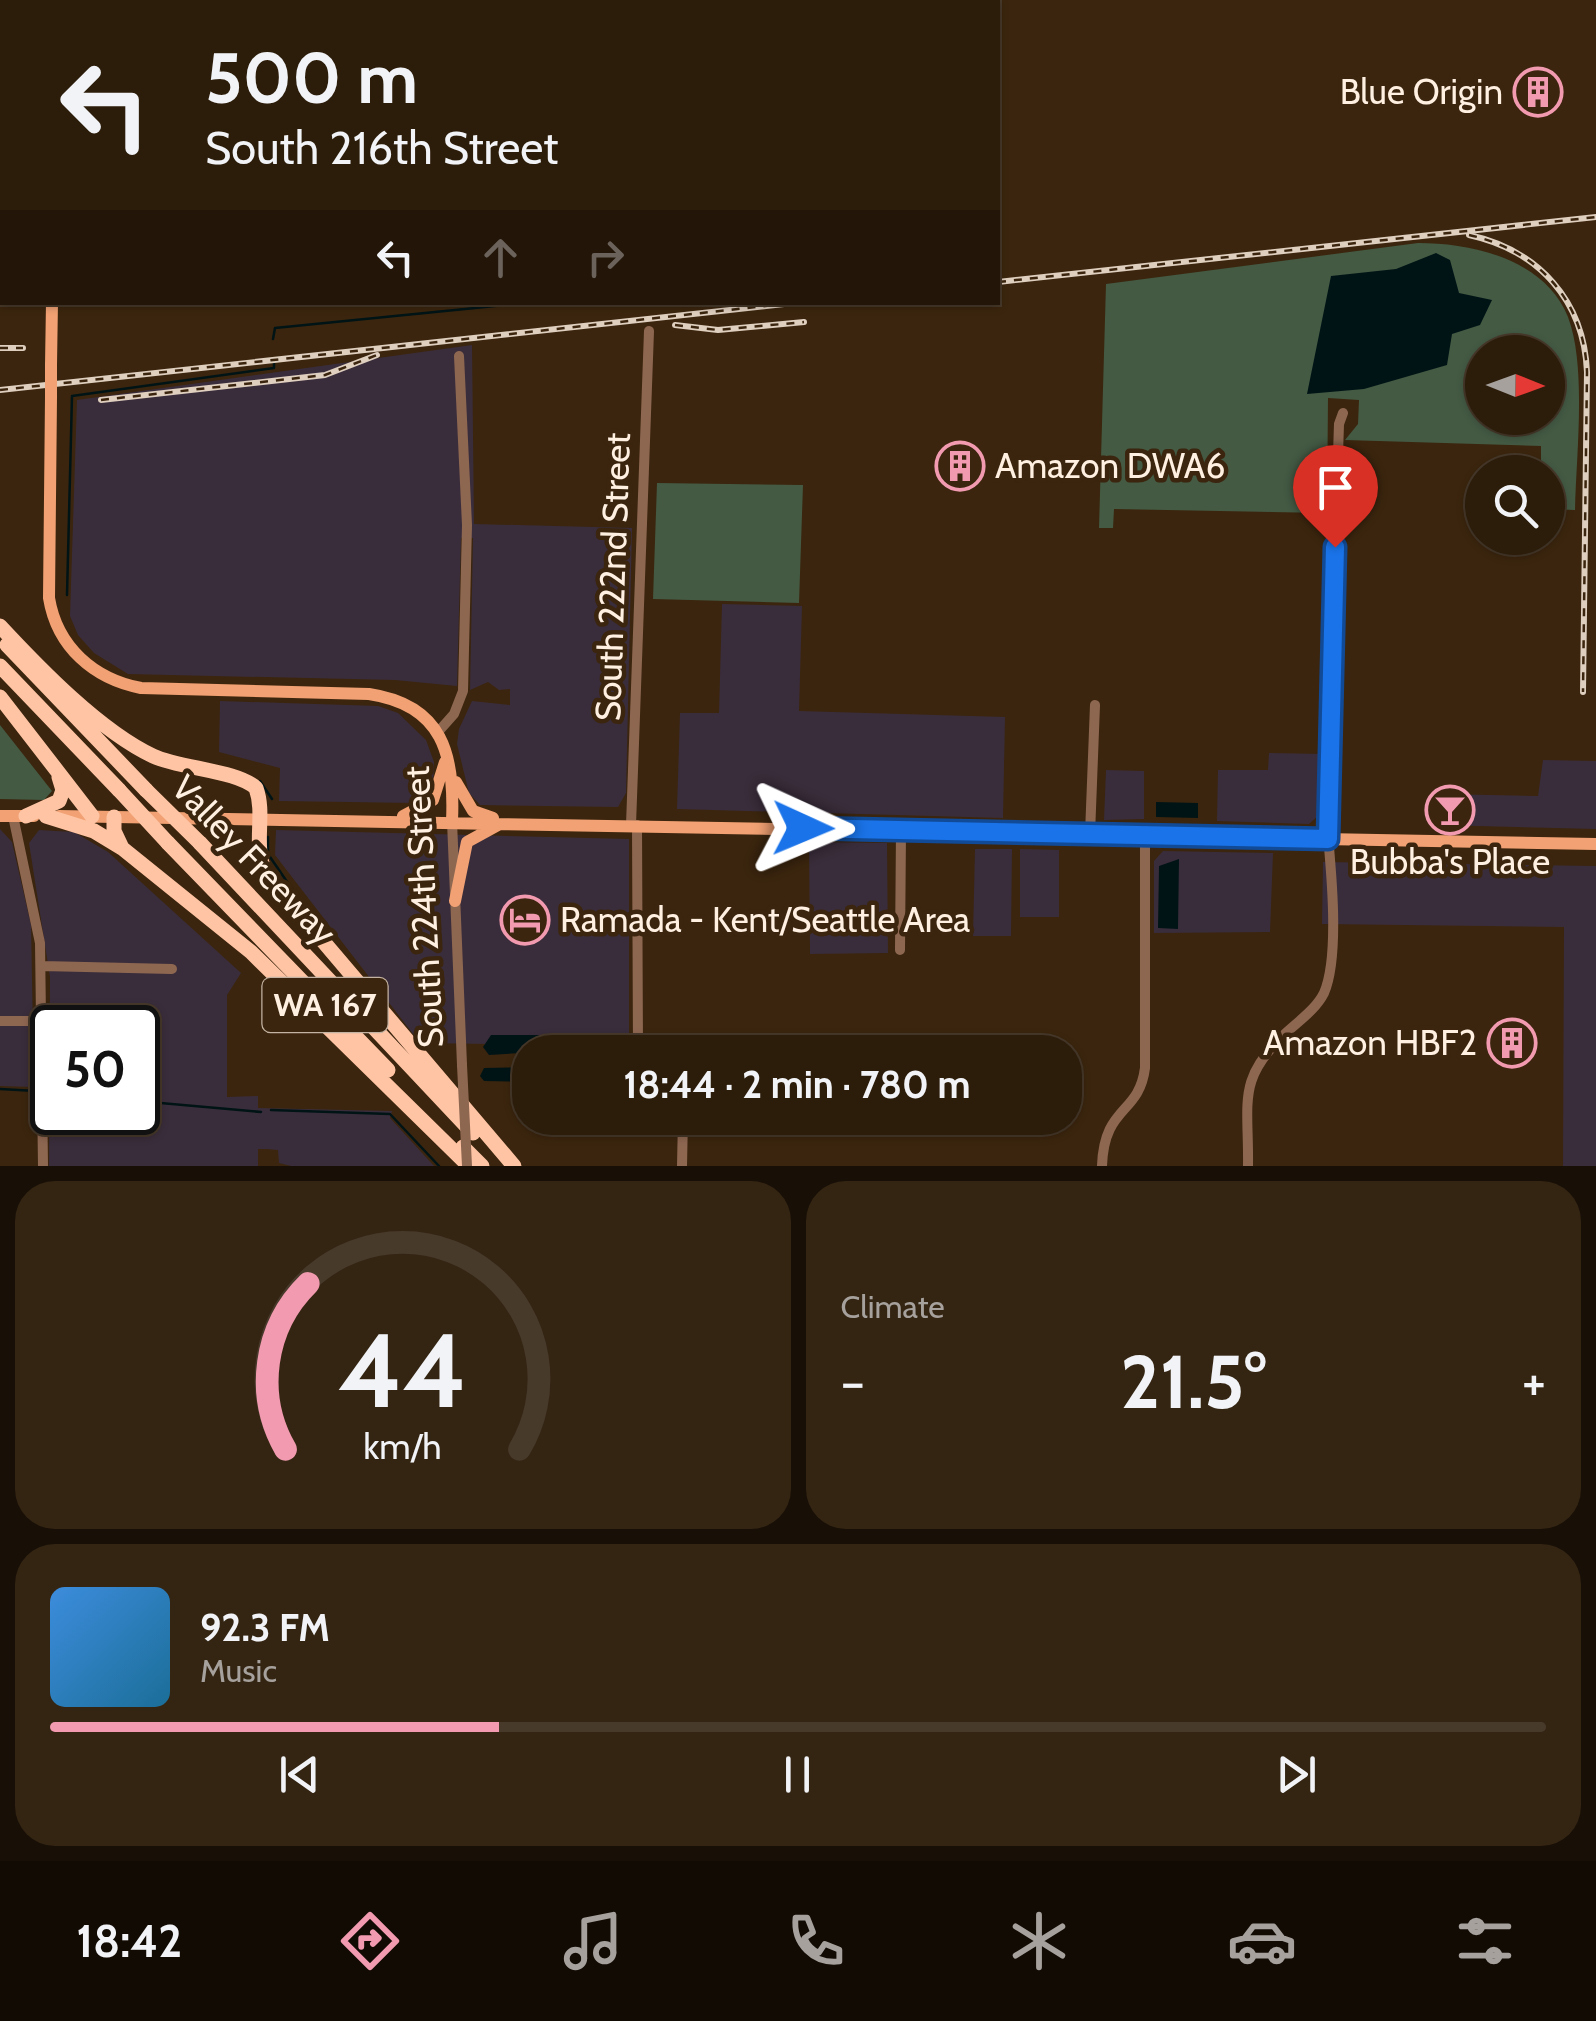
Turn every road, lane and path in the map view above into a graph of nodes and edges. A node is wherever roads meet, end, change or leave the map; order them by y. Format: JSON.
{"nodes":[{"id":1,"x":52,"y":305,"type":"edge"},
{"id":2,"x":649,"y":332,"type":"dead end"},
{"id":3,"x":458,"y":356,"type":"dead end"},
{"id":4,"x":1343,"y":412,"type":"dead end"},
{"id":5,"x":0,"y":626,"type":"edge"},
{"id":6,"x":0,"y":637,"type":"edge"},
{"id":7,"x":0,"y":666,"type":"edge"},
{"id":8,"x":0,"y":697,"type":"edge"},
{"id":9,"x":1095,"y":705,"type":"dead end"},
{"id":10,"x":438,"y":732,"type":"junction"},
{"id":11,"x":446,"y":748,"type":"junction"},
{"id":12,"x":451,"y":766,"type":"junction"},
{"id":13,"x":56,"y":769,"type":"junction"},
{"id":14,"x":13,"y":816,"type":"edge"},
{"id":15,"x":46,"y":816,"type":"junction"},
{"id":16,"x":92,"y":816,"type":"junction"},
{"id":17,"x":114,"y":817,"type":"junction"},
{"id":18,"x":258,"y":818,"type":"junction"},
{"id":19,"x":386,"y":820,"type":"junction"},
{"id":20,"x":452,"y":821,"type":"junction"},
{"id":21,"x":504,"y":822,"type":"junction"},
{"id":22,"x":634,"y":825,"type":"junction"},
{"id":23,"x":901,"y":830,"type":"junction"},
{"id":24,"x":1090,"y":834,"type":"junction"},
{"id":25,"x":1145,"y":835,"type":"junction"},
{"id":26,"x":1328,"y":839,"type":"junction"},
{"id":27,"x":1596,"y":844,"type":"edge"},
{"id":28,"x":122,"y":848,"type":"junction"},
{"id":29,"x":456,"y":900,"type":"junction"},
{"id":30,"x":900,"y":950,"type":"dead end"},
{"id":31,"x":42,"y":966,"type":"junction"},
{"id":32,"x":172,"y":969,"type":"dead end"},
{"id":33,"x":42,"y":1005,"type":"edge"},
{"id":34,"x":0,"y":1021,"type":"edge"},
{"id":35,"x":30,"y":1021,"type":"edge"},
{"id":36,"x":638,"y":1035,"type":"edge"},
{"id":37,"x":43,"y":1135,"type":"edge"},
{"id":38,"x":683,"y":1135,"type":"edge"},
{"id":39,"x":43,"y":1166,"type":"edge"},
{"id":40,"x":468,"y":1166,"type":"edge"},
{"id":41,"x":482,"y":1166,"type":"edge"},
{"id":42,"x":511,"y":1166,"type":"edge"},
{"id":43,"x":682,"y":1166,"type":"edge"},
{"id":44,"x":1102,"y":1166,"type":"edge"},
{"id":45,"x":1248,"y":1166,"type":"edge"}],
"edges":[{"from":1,"to":10,"type":"main road","bridge":true},
{"from":2,"to":22,"type":"street","name":"South 222nd Street"},
{"from":3,"to":10,"type":"street","name":"South 224th Street"},
{"from":4,"to":26,"type":"street"},
{"from":5,"to":18,"type":"highway"},
{"from":6,"to":42,"type":"highway","name":"Valley Freeway","number":"WA 167","bridge":true},
{"from":7,"to":41,"type":"highway","name":"Valley Freeway","number":"WA 167","bridge":true},
{"from":8,"to":13,"type":"highway"},
{"from":9,"to":24,"type":"street"},
{"from":10,"to":11,"type":"main road","name":"South 224th Street"},
{"from":11,"to":12,"type":"main road","name":"South 224th Street"},
{"from":11,"to":19,"type":"main road"},
{"from":12,"to":20,"type":"main road","name":"South 224th Street"},
{"from":12,"to":21,"type":"main road"},
{"from":13,"to":14,"type":"highway"},
{"from":13,"to":16,"type":"highway"},
{"from":14,"to":15,"type":"main road"},
{"from":14,"to":31,"type":"street"},
{"from":15,"to":16,"type":"main road"},
{"from":15,"to":28,"type":"highway"},
{"from":16,"to":17,"type":"main road"},
{"from":17,"to":18,"type":"main road"},
{"from":17,"to":28,"type":"highway"},
{"from":18,"to":19,"type":"main road"},
{"from":18,"to":42,"type":"highway"},
{"from":19,"to":20,"type":"main road"},
{"from":20,"to":21,"type":"main road"},
{"from":20,"to":29,"type":"street","name":"South 224th Street"},
{"from":21,"to":22,"type":"main road"},
{"from":21,"to":29,"type":"main road"},
{"from":22,"to":23,"type":"main road"},
{"from":22,"to":36,"type":"street","name":"South 222nd Street"},
{"from":23,"to":24,"type":"main road"},
{"from":23,"to":30,"type":"street"},
{"from":24,"to":25,"type":"main road"},
{"from":25,"to":26,"type":"main road"},
{"from":25,"to":44,"type":"street"},
{"from":26,"to":27,"type":"main road"},
{"from":26,"to":45,"type":"street"},
{"from":28,"to":40,"type":"highway"},
{"from":29,"to":40,"type":"street","name":"South 224th Street","bridge":true},
{"from":31,"to":32,"type":"street"},
{"from":31,"to":33,"type":"street"},
{"from":34,"to":35,"type":"street"},
{"from":37,"to":39,"type":"street"},
{"from":38,"to":43,"type":"street"}]}
